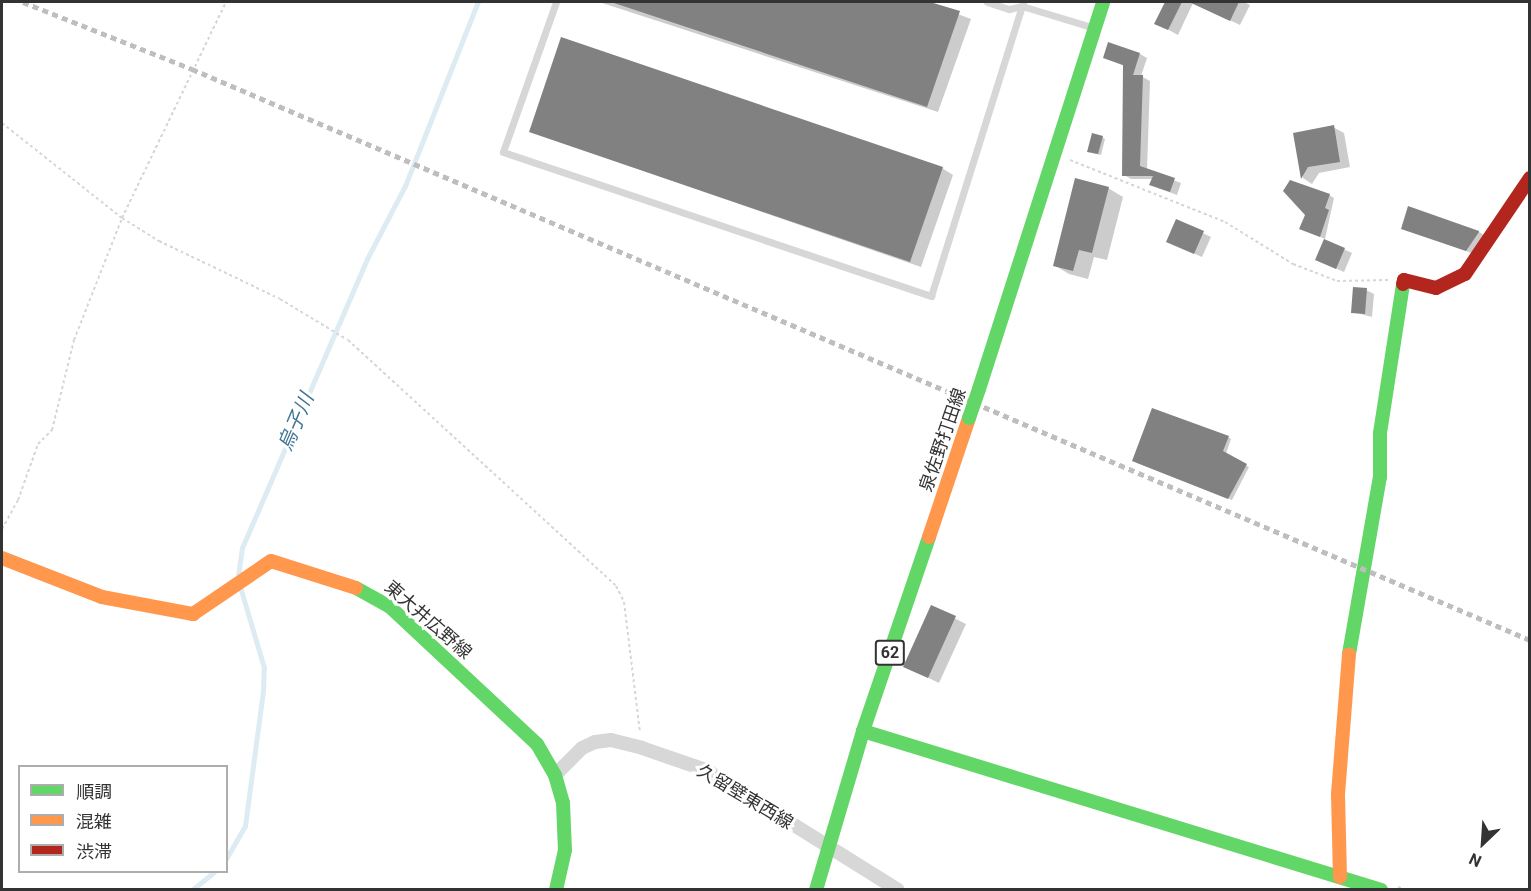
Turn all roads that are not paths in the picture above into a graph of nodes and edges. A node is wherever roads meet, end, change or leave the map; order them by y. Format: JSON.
{"nodes":[{"id":1,"x":556,"y":2,"type":"edge"},
{"id":2,"x":987,"y":2,"type":"edge"},
{"id":3,"x":1103,"y":2,"type":"edge"},
{"id":4,"x":1022,"y":4,"type":"edge"},
{"id":5,"x":1095,"y":28,"type":"junction"},
{"id":6,"x":1530,"y":178,"type":"edge"},
{"id":7,"x":2,"y":558,"type":"edge"},
{"id":8,"x":863,"y":731,"type":"junction"},
{"id":9,"x":555,"y":775,"type":"junction"},
{"id":10,"x":828,"y":846,"type":"junction"},
{"id":11,"x":1340,"y":877,"type":"junction"},
{"id":12,"x":556,"y":890,"type":"edge"},
{"id":13,"x":816,"y":890,"type":"edge"},
{"id":14,"x":898,"y":890,"type":"edge"},
{"id":15,"x":1380,"y":890,"type":"edge"}],
"edges":[{"from":1,"to":4,"type":"lane"},
{"from":2,"to":4,"type":"lane"},
{"from":3,"to":5,"type":"street","name":"泉佐野打田線","number":"62"},
{"from":4,"to":5,"type":"lane"},
{"from":5,"to":8,"type":"street","name":"泉佐野打田線","number":"62","bridge":true},
{"from":6,"to":11,"type":"street"},
{"from":7,"to":9,"type":"street","name":"東大井広野線"},
{"from":8,"to":10,"type":"street","name":"泉佐野打田線","number":"62"},
{"from":8,"to":11,"type":"street"},
{"from":9,"to":10,"type":"street","name":"久留壁東西線"},
{"from":9,"to":12,"type":"street","name":"東大井広野線"},
{"from":10,"to":13,"type":"street","name":"泉佐野打田線","number":"62"},
{"from":10,"to":14,"type":"street","name":"久留壁東西線"},
{"from":11,"to":15,"type":"street"}]}
